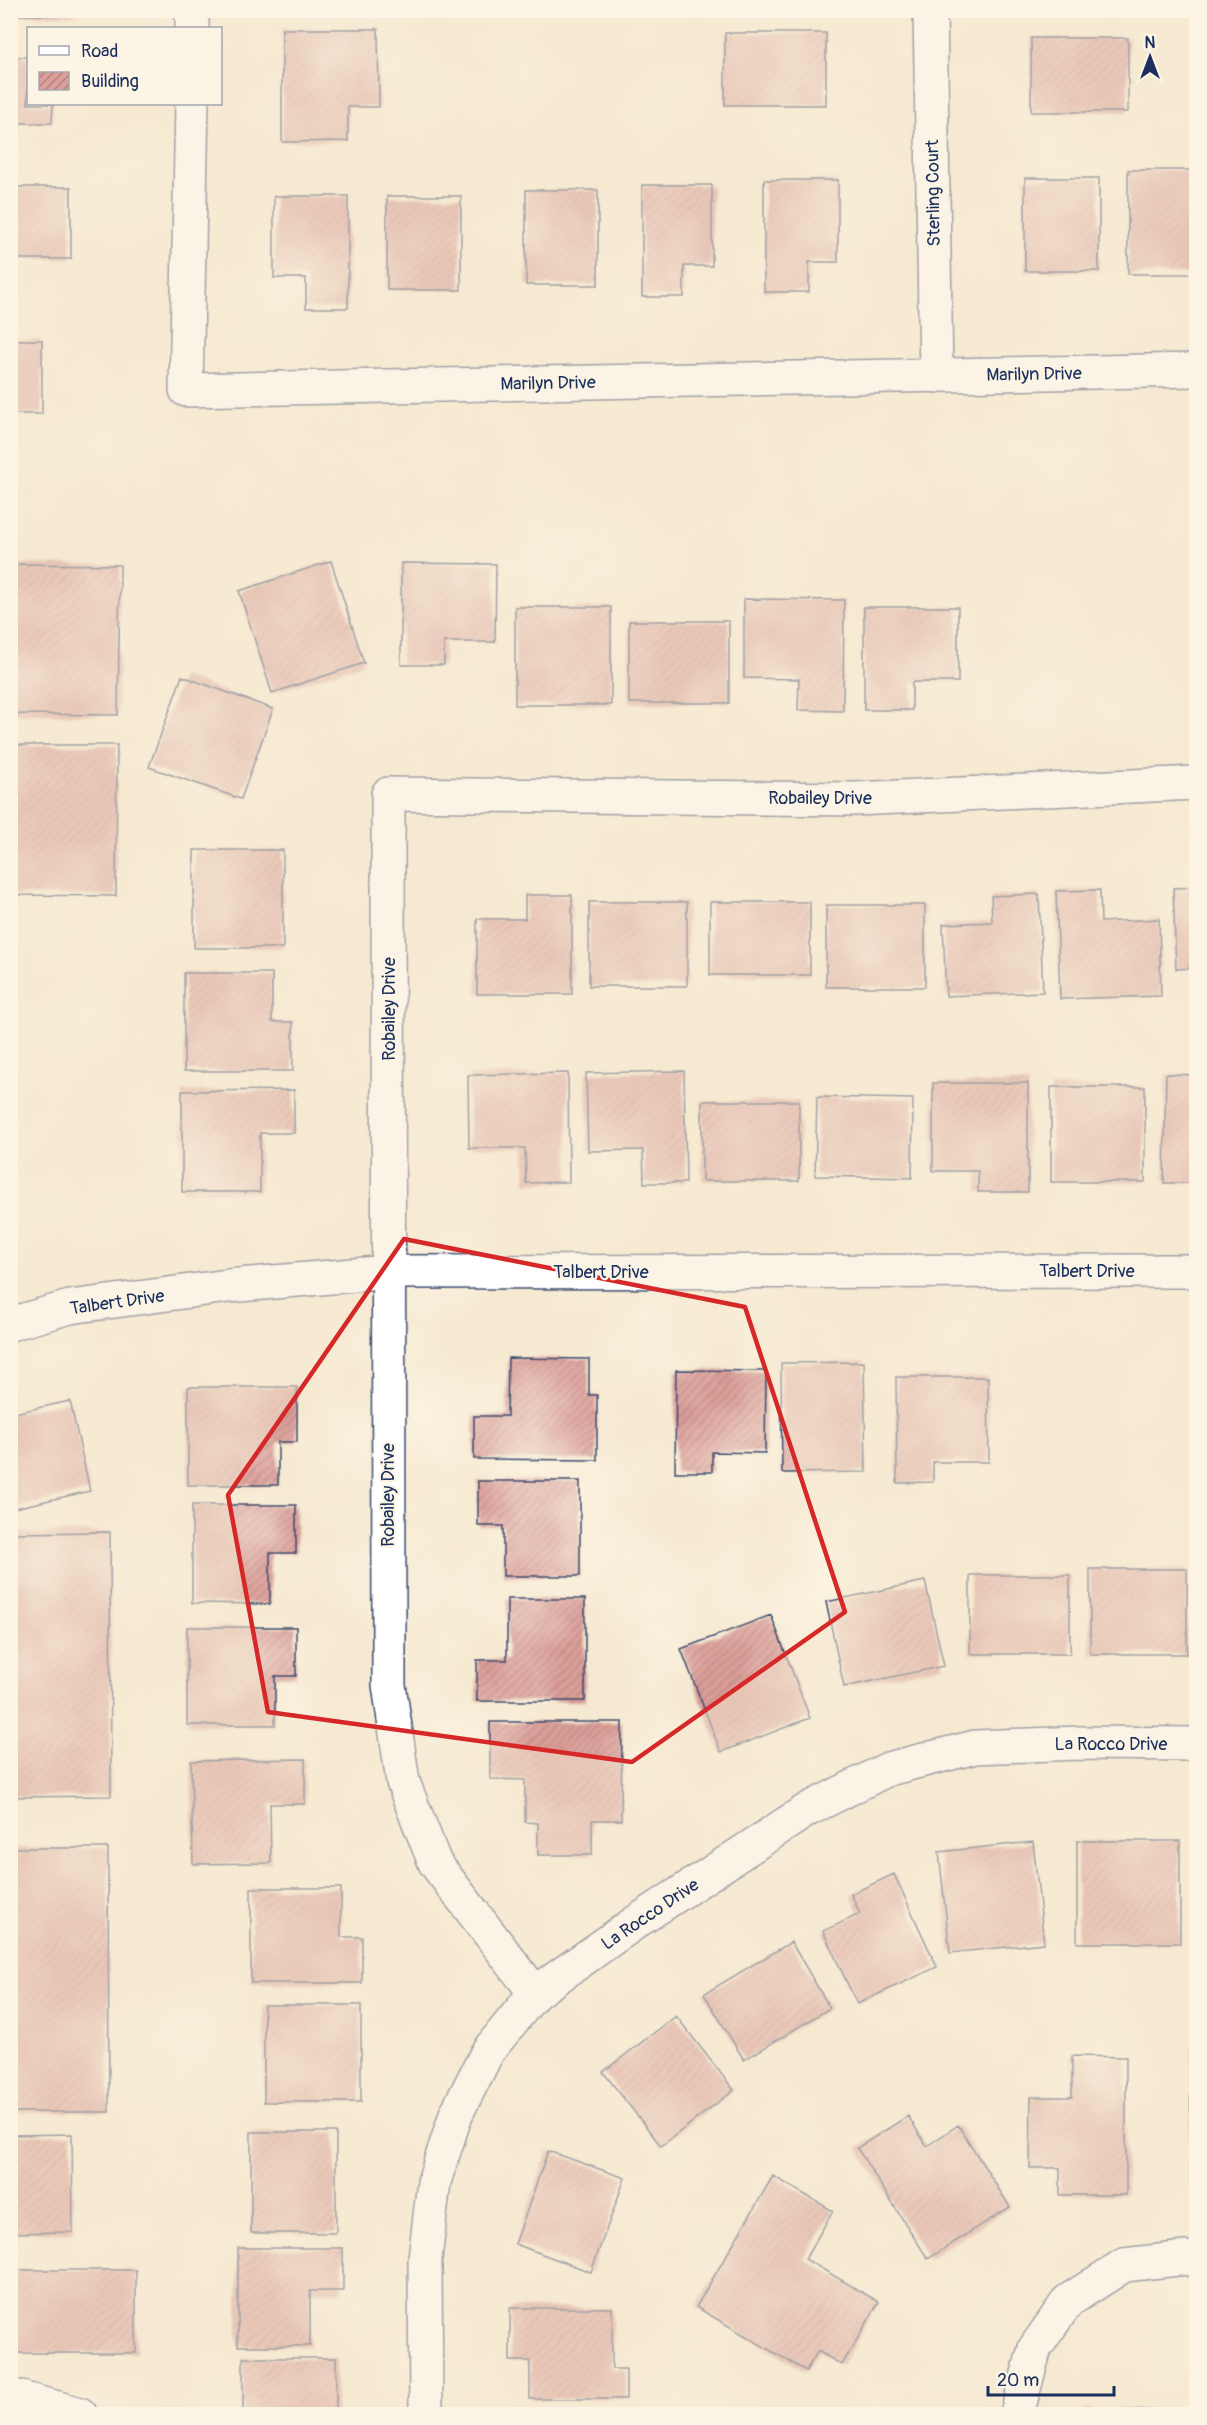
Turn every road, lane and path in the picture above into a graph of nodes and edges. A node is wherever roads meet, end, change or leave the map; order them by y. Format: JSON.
{"nodes":[{"id":1,"x":192,"y":10,"type":"edge"},
{"id":2,"x":930,"y":10,"type":"edge"},
{"id":3,"x":192,"y":27,"type":"edge"},
{"id":4,"x":192,"y":105,"type":"edge"},
{"id":5,"x":1197,"y":370,"type":"edge"},
{"id":6,"x":936,"y":376,"type":"junction"},
{"id":7,"x":1197,"y":783,"type":"edge"},
{"id":8,"x":1197,"y":1271,"type":"edge"},
{"id":9,"x":388,"y":1272,"type":"junction"},
{"id":10,"x":10,"y":1324,"type":"edge"},
{"id":11,"x":1197,"y":1744,"type":"edge"},
{"id":12,"x":535,"y":1993,"type":"junction"},
{"id":13,"x":1197,"y":2261,"type":"edge"},
{"id":14,"x":10,"y":2395,"type":"edge"},
{"id":15,"x":80,"y":2415,"type":"edge"},
{"id":16,"x":426,"y":2415,"type":"edge"},
{"id":17,"x":1017,"y":2415,"type":"edge"}],
"edges":[{"from":1,"to":3,"type":"street"},
{"from":2,"to":6,"type":"street","name":"Sterling Court"},
{"from":4,"to":6,"type":"street","name":"Marilyn Drive"},
{"from":5,"to":6,"type":"street","name":"Marilyn Drive"},
{"from":7,"to":9,"type":"street","name":"Robailey Drive"},
{"from":8,"to":9,"type":"street","name":"Talbert Drive"},
{"from":9,"to":10,"type":"street","name":"Talbert Drive"},
{"from":9,"to":12,"type":"street","name":"Robailey Drive"},
{"from":11,"to":12,"type":"street","name":"La Rocco Drive"},
{"from":12,"to":16,"type":"street","name":"La Rocco Drive"},
{"from":13,"to":17,"type":"street"},
{"from":14,"to":15,"type":"street"}]}
